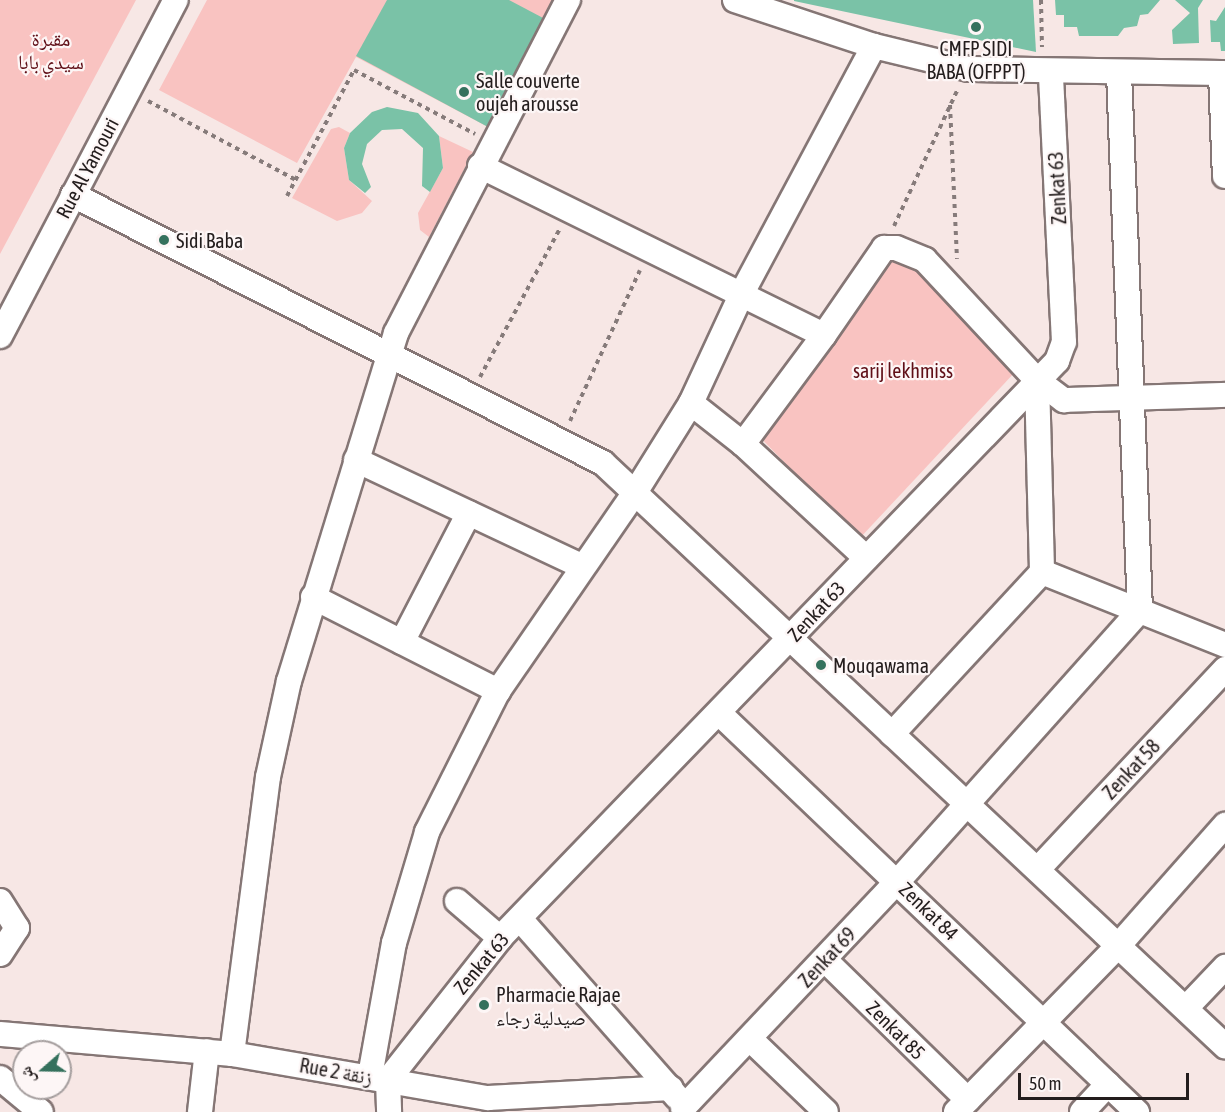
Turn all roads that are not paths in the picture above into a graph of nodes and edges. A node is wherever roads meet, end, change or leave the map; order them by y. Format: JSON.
{"nodes":[{"id":1,"x":176,"y":0,"type":"edge"},
{"id":2,"x":568,"y":0,"type":"edge"},
{"id":3,"x":735,"y":0,"type":"edge"},
{"id":4,"x":874,"y":46,"type":"junction"},
{"id":5,"x":1047,"y":74,"type":"junction"},
{"id":6,"x":1119,"y":74,"type":"junction"},
{"id":7,"x":1223,"y":74,"type":"edge"},
{"id":8,"x":480,"y":166,"type":"junction"},
{"id":9,"x":1225,"y":176,"type":"edge"},
{"id":10,"x":73,"y":195,"type":"junction"},
{"id":11,"x":741,"y":293,"type":"junction"},
{"id":12,"x":824,"y":334,"type":"junction"},
{"id":13,"x":0,"y":336,"type":"edge"},
{"id":14,"x":388,"y":358,"type":"junction"},
{"id":15,"x":1037,"y":380,"type":"junction"},
{"id":16,"x":1225,"y":395,"type":"edge"},
{"id":17,"x":1131,"y":399,"type":"junction"},
{"id":18,"x":691,"y":403,"type":"junction"},
{"id":19,"x":743,"y":444,"type":"junction"},
{"id":20,"x":356,"y":460,"type":"junction"},
{"id":21,"x":636,"y":491,"type":"junction"},
{"id":22,"x":469,"y":513,"type":"junction"},
{"id":23,"x":866,"y":558,"type":"junction"},
{"id":24,"x":581,"y":566,"type":"junction"},
{"id":25,"x":1042,"y":572,"type":"junction"},
{"id":26,"x":313,"y":597,"type":"junction"},
{"id":27,"x":1140,"y":610,"type":"junction"},
{"id":28,"x":792,"y":636,"type":"junction"},
{"id":29,"x":402,"y":642,"type":"junction"},
{"id":30,"x":1225,"y":645,"type":"edge"},
{"id":31,"x":1225,"y":669,"type":"edge"},
{"id":32,"x":498,"y":691,"type":"junction"},
{"id":33,"x":719,"y":713,"type":"junction"},
{"id":34,"x":892,"y":734,"type":"junction"},
{"id":35,"x":967,"y":805,"type":"junction"},
{"id":36,"x":1225,"y":825,"type":"edge"},
{"id":37,"x":1038,"y":870,"type":"junction"},
{"id":38,"x":898,"y":881,"type":"junction"},
{"id":39,"x":0,"y":901,"type":"edge"},
{"id":40,"x":457,"y":901,"type":"dead end"},
{"id":41,"x":520,"y":919,"type":"junction"},
{"id":42,"x":500,"y":938,"type":"junction"},
{"id":43,"x":1119,"y":946,"type":"junction"},
{"id":44,"x":0,"y":954,"type":"edge"},
{"id":45,"x":825,"y":960,"type":"junction"},
{"id":46,"x":1225,"y":967,"type":"edge"},
{"id":47,"x":1186,"y":1008,"type":"junction"},
{"id":48,"x":1043,"y":1023,"type":"junction"},
{"id":49,"x":0,"y":1034,"type":"edge"},
{"id":50,"x":750,"y":1039,"type":"junction"},
{"id":51,"x":1225,"y":1046,"type":"edge"},
{"id":52,"x":207,"y":1051,"type":"junction"},
{"id":53,"x":232,"y":1054,"type":"junction"},
{"id":54,"x":0,"y":1078,"type":"edge"},
{"id":55,"x":379,"y":1078,"type":"junction"},
{"id":56,"x":1108,"y":1084,"type":"junction"},
{"id":57,"x":680,"y":1103,"type":"edge"},
{"id":58,"x":489,"y":1105,"type":"edge"},
{"id":59,"x":962,"y":1106,"type":"edge"},
{"id":60,"x":41,"y":1112,"type":"edge"},
{"id":61,"x":200,"y":1112,"type":"edge"},
{"id":62,"x":389,"y":1112,"type":"edge"},
{"id":63,"x":826,"y":1112,"type":"edge"},
{"id":64,"x":1082,"y":1112,"type":"edge"},
{"id":65,"x":1137,"y":1112,"type":"edge"}],
"edges":[{"from":1,"to":10,"type":"street","name":"Rue Al Yamouri"},
{"from":2,"to":8,"type":"street"},
{"from":3,"to":4,"type":"street"},
{"from":4,"to":5,"type":"street"},
{"from":4,"to":11,"type":"street"},
{"from":5,"to":6,"type":"street"},
{"from":5,"to":15,"type":"street","name":"Zenkat 63"},
{"from":6,"to":7,"type":"street"},
{"from":6,"to":17,"type":"street"},
{"from":7,"to":9,"type":"street"},
{"from":8,"to":11,"type":"street"},
{"from":8,"to":14,"type":"street"},
{"from":10,"to":13,"type":"street","name":"Rue Al Yamouri"},
{"from":10,"to":14,"type":"street"},
{"from":11,"to":12,"type":"street"},
{"from":11,"to":18,"type":"street"},
{"from":12,"to":15,"type":"street"},
{"from":12,"to":19,"type":"street"},
{"from":14,"to":20,"type":"street"},
{"from":14,"to":21,"type":"street"},
{"from":15,"to":17,"type":"street"},
{"from":15,"to":23,"type":"street","name":"Zenkat 63"},
{"from":15,"to":25,"type":"street"},
{"from":16,"to":17,"type":"street"},
{"from":17,"to":27,"type":"street"},
{"from":18,"to":19,"type":"street"},
{"from":18,"to":21,"type":"street"},
{"from":19,"to":23,"type":"street"},
{"from":20,"to":22,"type":"street"},
{"from":20,"to":26,"type":"street"},
{"from":21,"to":24,"type":"street"},
{"from":21,"to":28,"type":"street"},
{"from":22,"to":24,"type":"street"},
{"from":22,"to":29,"type":"street"},
{"from":23,"to":28,"type":"street","name":"Zenkat 63"},
{"from":24,"to":32,"type":"street"},
{"from":25,"to":27,"type":"street"},
{"from":25,"to":34,"type":"street"},
{"from":26,"to":29,"type":"street"},
{"from":26,"to":53,"type":"street"},
{"from":27,"to":30,"type":"street"},
{"from":27,"to":35,"type":"street","name":"Zenkat 69"},
{"from":28,"to":33,"type":"street","name":"Zenkat 63"},
{"from":28,"to":34,"type":"street"},
{"from":29,"to":32,"type":"street"},
{"from":31,"to":37,"type":"street","name":"Zenkat 58"},
{"from":32,"to":55,"type":"street"},
{"from":33,"to":38,"type":"street","name":"Zenkat 84"},
{"from":33,"to":41,"type":"street","name":"Zenkat 63"},
{"from":34,"to":35,"type":"street"},
{"from":35,"to":37,"type":"street"},
{"from":35,"to":38,"type":"street","name":"Zenkat 69"},
{"from":36,"to":43,"type":"street"},
{"from":37,"to":43,"type":"street"},
{"from":38,"to":45,"type":"street","name":"Zenkat 69"},
{"from":38,"to":48,"type":"street","name":"Zenkat 84"},
{"from":39,"to":44,"type":"street"},
{"from":40,"to":42,"type":"street"},
{"from":41,"to":42,"type":"street","name":"Zenkat 63"},
{"from":41,"to":57,"type":"street"},
{"from":42,"to":55,"type":"street","name":"Zenkat 63"},
{"from":43,"to":47,"type":"street"},
{"from":43,"to":48,"type":"street"},
{"from":45,"to":50,"type":"street","name":"Zenkat 69"},
{"from":45,"to":59,"type":"street","name":"Zenkat 85"},
{"from":46,"to":47,"type":"street"},
{"from":47,"to":51,"type":"street"},
{"from":48,"to":56,"type":"street","name":"Zenkat 84"},
{"from":48,"to":59,"type":"street"},
{"from":49,"to":52,"type":"street","name":"Rue 2 زنقة"},
{"from":50,"to":57,"type":"street","name":"Zenkat 69"},
{"from":50,"to":63,"type":"street"},
{"from":52,"to":53,"type":"street","name":"Rue 2 زنقة"},
{"from":52,"to":61,"type":"street"},
{"from":53,"to":55,"type":"street","name":"Rue 2 زنقة"},
{"from":54,"to":60,"type":"street"},
{"from":55,"to":58,"type":"street","name":"Rue 2 زنقة"},
{"from":55,"to":62,"type":"street"},
{"from":56,"to":64,"type":"street"},
{"from":56,"to":65,"type":"street","name":"Zenkat 84"},
{"from":57,"to":58,"type":"street","name":"Rue 2 زنقة"}]}
